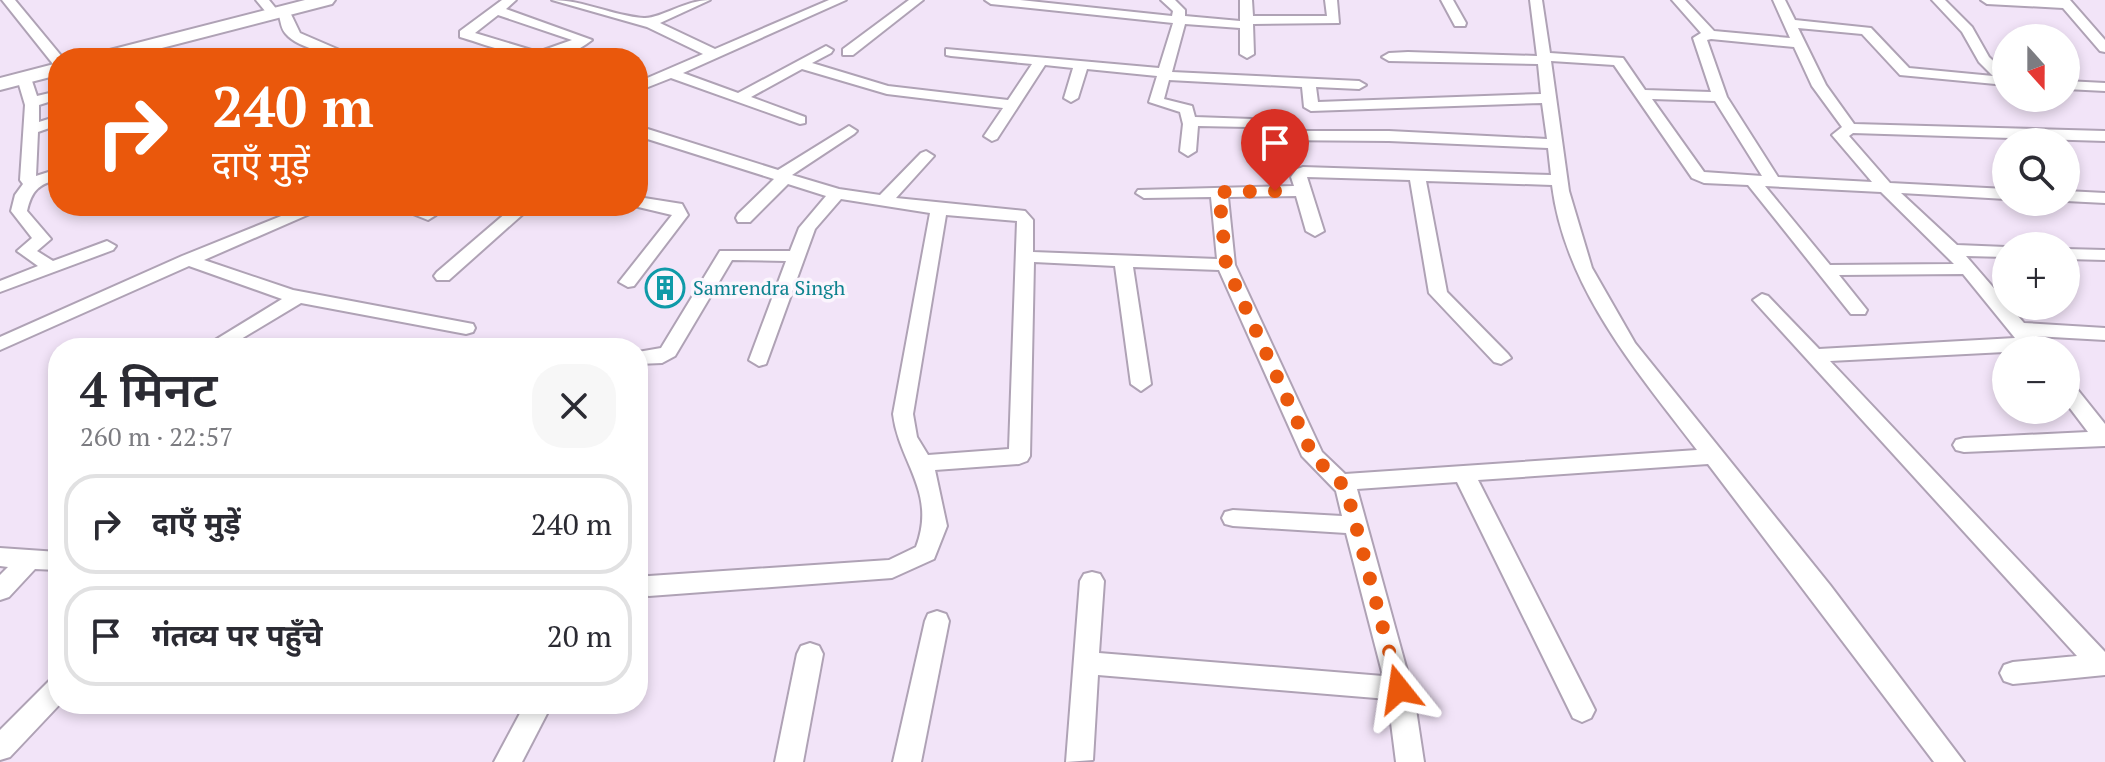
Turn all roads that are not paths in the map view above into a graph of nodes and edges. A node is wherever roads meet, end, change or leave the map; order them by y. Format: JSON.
{"nodes":[{"id":1,"x":8,"y":0,"type":"edge"},
{"id":2,"x":326,"y":0,"type":"edge"},
{"id":3,"x":510,"y":0,"type":"edge"},
{"id":4,"x":558,"y":0,"type":"edge"},
{"id":5,"x":619,"y":0,"type":"edge"},
{"id":6,"x":704,"y":0,"type":"edge"},
{"id":7,"x":840,"y":0,"type":"edge"},
{"id":8,"x":917,"y":0,"type":"edge"},
{"id":9,"x":991,"y":0,"type":"edge"},
{"id":10,"x":1167,"y":0,"type":"edge"},
{"id":11,"x":1246,"y":0,"type":"edge"},
{"id":12,"x":1331,"y":0,"type":"edge"},
{"id":13,"x":1447,"y":0,"type":"edge"},
{"id":14,"x":1536,"y":0,"type":"edge"},
{"id":15,"x":1678,"y":0,"type":"edge"},
{"id":16,"x":1779,"y":0,"type":"edge"},
{"id":17,"x":1938,"y":0,"type":"edge"},
{"id":18,"x":1987,"y":0,"type":"edge"},
{"id":19,"x":2065,"y":2,"type":"edge"},
{"id":20,"x":1036,"y":3,"type":"edge"},
{"id":21,"x":273,"y":8,"type":"edge"},
{"id":22,"x":495,"y":10,"type":"junction"},
{"id":23,"x":594,"y":10,"type":"junction"},
{"id":24,"x":1179,"y":20,"type":"junction"},
{"id":25,"x":1246,"y":22,"type":"junction"},
{"id":26,"x":648,"y":23,"type":"junction"},
{"id":27,"x":1460,"y":23,"type":"dead end"},
{"id":28,"x":1789,"y":23,"type":"junction"},
{"id":29,"x":2087,"y":29,"type":"junction"},
{"id":30,"x":2105,"y":30,"type":"edge"},
{"id":31,"x":1710,"y":35,"type":"junction"},
{"id":32,"x":1798,"y":43,"type":"junction"},
{"id":33,"x":135,"y":48,"type":"edge"},
{"id":34,"x":326,"y":48,"type":"edge"},
{"id":35,"x":509,"y":48,"type":"edge"},
{"id":36,"x":565,"y":48,"type":"edge"},
{"id":37,"x":2105,"y":48,"type":"edge"},
{"id":38,"x":48,"y":49,"type":"edge"},
{"id":39,"x":826,"y":50,"type":"dead end"},
{"id":40,"x":848,"y":52,"type":"dead end"},
{"id":41,"x":951,"y":52,"type":"dead end"},
{"id":42,"x":1247,"y":54,"type":"dead end"},
{"id":43,"x":716,"y":55,"type":"junction"},
{"id":44,"x":1389,"y":57,"type":"dead end"},
{"id":45,"x":1543,"y":59,"type":"junction"},
{"id":46,"x":1040,"y":62,"type":"junction"},
{"id":47,"x":800,"y":64,"type":"junction"},
{"id":48,"x":1081,"y":66,"type":"junction"},
{"id":49,"x":1992,"y":67,"type":"edge"},
{"id":50,"x":48,"y":72,"type":"edge"},
{"id":51,"x":673,"y":74,"type":"junction"},
{"id":52,"x":1164,"y":74,"type":"junction"},
{"id":53,"x":24,"y":78,"type":"junction"},
{"id":54,"x":1992,"y":79,"type":"edge"},
{"id":55,"x":648,"y":83,"type":"edge"},
{"id":56,"x":1309,"y":83,"type":"junction"},
{"id":57,"x":0,"y":84,"type":"edge"},
{"id":58,"x":1359,"y":85,"type":"dead end"},
{"id":59,"x":2080,"y":86,"type":"edge"},
{"id":60,"x":2105,"y":87,"type":"edge"},
{"id":61,"x":1642,"y":94,"type":"junction"},
{"id":62,"x":1720,"y":97,"type":"junction"},
{"id":63,"x":48,"y":98,"type":"edge"},
{"id":64,"x":739,"y":98,"type":"junction"},
{"id":65,"x":1071,"y":98,"type":"dead end"},
{"id":66,"x":1548,"y":98,"type":"junction"},
{"id":67,"x":32,"y":102,"type":"junction"},
{"id":68,"x":1012,"y":105,"type":"junction"},
{"id":69,"x":800,"y":120,"type":"dead end"},
{"id":70,"x":1191,"y":121,"type":"junction"},
{"id":71,"x":48,"y":123,"type":"edge"},
{"id":72,"x":1850,"y":128,"type":"junction"},
{"id":73,"x":31,"y":129,"type":"junction"},
{"id":74,"x":849,"y":131,"type":"dead end"},
{"id":75,"x":648,"y":134,"type":"edge"},
{"id":76,"x":992,"y":136,"type":"dead end"},
{"id":77,"x":2105,"y":136,"type":"edge"},
{"id":78,"x":1555,"y":144,"type":"junction"},
{"id":79,"x":1188,"y":151,"type":"dead end"},
{"id":80,"x":926,"y":156,"type":"dead end"},
{"id":81,"x":1417,"y":174,"type":"junction"},
{"id":82,"x":783,"y":176,"type":"junction"},
{"id":83,"x":48,"y":177,"type":"edge"},
{"id":84,"x":1559,"y":180,"type":"junction"},
{"id":85,"x":1752,"y":180,"type":"junction"},
{"id":86,"x":1772,"y":180,"type":"junction"},
{"id":87,"x":33,"y":182,"type":"junction"},
{"id":88,"x":1886,"y":188,"type":"junction"},
{"id":89,"x":1303,"y":191,"type":"junction"},
{"id":90,"x":1219,"y":192,"type":"junction"},
{"id":91,"x":1144,"y":193,"type":"dead end"},
{"id":92,"x":1992,"y":193,"type":"edge"},
{"id":93,"x":837,"y":194,"type":"junction"},
{"id":94,"x":2080,"y":197,"type":"edge"},
{"id":95,"x":2105,"y":198,"type":"edge"},
{"id":96,"x":883,"y":202,"type":"junction"},
{"id":97,"x":648,"y":204,"type":"edge"},
{"id":98,"x":939,"y":209,"type":"junction"},
{"id":99,"x":283,"y":216,"type":"edge"},
{"id":100,"x":295,"y":216,"type":"edge"},
{"id":101,"x":512,"y":216,"type":"edge"},
{"id":102,"x":744,"y":218,"type":"dead end"},
{"id":103,"x":287,"y":219,"type":"junction"},
{"id":104,"x":1315,"y":231,"type":"dead end"},
{"id":105,"x":107,"y":246,"type":"dead end"},
{"id":106,"x":1952,"y":250,"type":"junction"},
{"id":107,"x":1992,"y":251,"type":"edge"},
{"id":108,"x":2080,"y":254,"type":"edge"},
{"id":109,"x":1025,"y":255,"type":"junction"},
{"id":110,"x":2105,"y":255,"type":"edge"},
{"id":111,"x":797,"y":256,"type":"junction"},
{"id":112,"x":1123,"y":259,"type":"junction"},
{"id":113,"x":188,"y":260,"type":"junction"},
{"id":114,"x":1226,"y":265,"type":"junction"},
{"id":115,"x":51,"y":267,"type":"junction"},
{"id":116,"x":1968,"y":269,"type":"junction"},
{"id":117,"x":1826,"y":270,"type":"junction"},
{"id":118,"x":443,"y":276,"type":"dead end"},
{"id":119,"x":628,"y":282,"type":"dead end"},
{"id":120,"x":0,"y":287,"type":"edge"},
{"id":121,"x":298,"y":297,"type":"junction"},
{"id":122,"x":1762,"y":300,"type":"dead end"},
{"id":123,"x":1858,"y":310,"type":"dead end"},
{"id":124,"x":466,"y":328,"type":"dead end"},
{"id":125,"x":2105,"y":334,"type":"edge"},
{"id":126,"x":2024,"y":336,"type":"edge"},
{"id":127,"x":2080,"y":336,"type":"edge"},
{"id":128,"x":229,"y":338,"type":"edge"},
{"id":129,"x":0,"y":344,"type":"edge"},
{"id":130,"x":1992,"y":344,"type":"edge"},
{"id":131,"x":1814,"y":356,"type":"junction"},
{"id":132,"x":648,"y":358,"type":"edge"},
{"id":133,"x":1501,"y":358,"type":"dead end"},
{"id":134,"x":759,"y":360,"type":"dead end"},
{"id":135,"x":1141,"y":384,"type":"dead end"},
{"id":136,"x":2080,"y":406,"type":"edge"},
{"id":137,"x":2103,"y":433,"type":"edge"},
{"id":138,"x":1964,"y":445,"type":"dead end"},
{"id":139,"x":1714,"y":456,"type":"junction"},
{"id":140,"x":922,"y":463,"type":"junction"},
{"id":141,"x":1464,"y":474,"type":"junction"},
{"id":142,"x":1342,"y":482,"type":"junction"},
{"id":143,"x":1233,"y":518,"type":"dead end"},
{"id":144,"x":1356,"y":525,"type":"junction"},
{"id":145,"x":0,"y":557,"type":"edge"},
{"id":146,"x":30,"y":559,"type":"junction"},
{"id":147,"x":48,"y":560,"type":"edge"},
{"id":148,"x":1092,"y":581,"type":"dead end"},
{"id":149,"x":648,"y":586,"type":"edge"},
{"id":150,"x":0,"y":590,"type":"edge"},
{"id":151,"x":937,"y":621,"type":"dead end"},
{"id":152,"x":810,"y":654,"type":"dead end"},
{"id":153,"x":1086,"y":663,"type":"junction"},
{"id":154,"x":2103,"y":664,"type":"edge"},
{"id":155,"x":2013,"y":673,"type":"dead end"},
{"id":156,"x":1399,"y":689,"type":"junction"},
{"id":157,"x":48,"y":699,"type":"edge"},
{"id":158,"x":1582,"y":710,"type":"dead end"},
{"id":159,"x":534,"y":714,"type":"edge"},
{"id":160,"x":0,"y":748,"type":"edge"},
{"id":161,"x":1079,"y":760,"type":"dead end"},
{"id":162,"x":508,"y":762,"type":"edge"},
{"id":163,"x":789,"y":762,"type":"edge"},
{"id":164,"x":907,"y":762,"type":"edge"},
{"id":165,"x":1410,"y":762,"type":"edge"},
{"id":166,"x":1950,"y":762,"type":"edge"}],
"edges":[{"from":1,"to":38,"type":"street"},
{"from":2,"to":21,"type":"main road"},
{"from":3,"to":22,"type":"street"},
{"from":4,"to":23,"type":"street"},
{"from":5,"to":23,"type":"street"},
{"from":6,"to":26,"type":"street"},
{"from":7,"to":43,"type":"street"},
{"from":8,"to":40,"type":"street"},
{"from":9,"to":20,"type":"street"},
{"from":10,"to":24,"type":"street"},
{"from":11,"to":25,"type":"street"},
{"from":12,"to":25,"type":"street"},
{"from":13,"to":27,"type":"street"},
{"from":14,"to":45,"type":"street"},
{"from":15,"to":31,"type":"street"},
{"from":16,"to":28,"type":"street"},
{"from":17,"to":49,"type":"street"},
{"from":18,"to":19,"type":"street"},
{"from":19,"to":29,"type":"street"},
{"from":20,"to":24,"type":"street"},
{"from":21,"to":33,"type":"main road"},
{"from":21,"to":34,"type":"street"},
{"from":22,"to":35,"type":"street"},
{"from":22,"to":36,"type":"street"},
{"from":23,"to":26,"type":"street"},
{"from":24,"to":25,"type":"street"},
{"from":24,"to":52,"type":"street"},
{"from":25,"to":42,"type":"street"},
{"from":26,"to":43,"type":"street"},
{"from":28,"to":32,"type":"street"},
{"from":28,"to":54,"type":"street"},
{"from":29,"to":30,"type":"street"},
{"from":29,"to":37,"type":"street"},
{"from":31,"to":32,"type":"street"},
{"from":31,"to":62,"type":"street"},
{"from":32,"to":72,"type":"street"},
{"from":39,"to":47,"type":"street"},
{"from":41,"to":46,"type":"street"},
{"from":43,"to":51,"type":"street"},
{"from":44,"to":45,"type":"street"},
{"from":45,"to":61,"type":"street"},
{"from":45,"to":66,"type":"street"},
{"from":46,"to":48,"type":"street"},
{"from":46,"to":68,"type":"street"},
{"from":47,"to":64,"type":"street"},
{"from":47,"to":68,"type":"street"},
{"from":48,"to":52,"type":"street"},
{"from":48,"to":65,"type":"street"},
{"from":50,"to":53,"type":"main road"},
{"from":51,"to":55,"type":"street"},
{"from":51,"to":64,"type":"street"},
{"from":52,"to":56,"type":"street"},
{"from":52,"to":70,"type":"street"},
{"from":53,"to":57,"type":"main road"},
{"from":53,"to":67,"type":"street"},
{"from":56,"to":58,"type":"street"},
{"from":56,"to":66,"type":"street"},
{"from":59,"to":60,"type":"street"},
{"from":61,"to":62,"type":"street"},
{"from":61,"to":85,"type":"street"},
{"from":62,"to":86,"type":"street"},
{"from":63,"to":67,"type":"street"},
{"from":64,"to":69,"type":"street"},
{"from":66,"to":78,"type":"street"},
{"from":67,"to":73,"type":"street"},
{"from":68,"to":76,"type":"street"},
{"from":70,"to":78,"type":"street"},
{"from":70,"to":79,"type":"street"},
{"from":71,"to":73,"type":"street"},
{"from":72,"to":77,"type":"street"},
{"from":72,"to":88,"type":"street"},
{"from":73,"to":87,"type":"street"},
{"from":74,"to":82,"type":"street"},
{"from":75,"to":82,"type":"street"},
{"from":78,"to":84,"type":"street"},
{"from":80,"to":96,"type":"street"},
{"from":81,"to":84,"type":"street"},
{"from":81,"to":89,"type":"street"},
{"from":81,"to":133,"type":"street"},
{"from":82,"to":93,"type":"street"},
{"from":82,"to":102,"type":"street"},
{"from":83,"to":87,"type":"street"},
{"from":84,"to":139,"type":"street"},
{"from":85,"to":86,"type":"street"},
{"from":85,"to":117,"type":"street"},
{"from":86,"to":88,"type":"street"},
{"from":87,"to":115,"type":"street"},
{"from":88,"to":92,"type":"street"},
{"from":88,"to":106,"type":"street"},
{"from":89,"to":90,"type":"street"},
{"from":89,"to":104,"type":"street"},
{"from":90,"to":91,"type":"street"},
{"from":90,"to":114,"type":"street"},
{"from":93,"to":96,"type":"street"},
{"from":93,"to":111,"type":"street"},
{"from":94,"to":95,"type":"street"},
{"from":96,"to":98,"type":"street"},
{"from":97,"to":119,"type":"street"},
{"from":98,"to":109,"type":"street"},
{"from":98,"to":140,"type":"street"},
{"from":99,"to":103,"type":"street"},
{"from":100,"to":103,"type":"street"},
{"from":101,"to":118,"type":"street"},
{"from":103,"to":113,"type":"street"},
{"from":105,"to":115,"type":"street"},
{"from":106,"to":107,"type":"street"},
{"from":106,"to":116,"type":"street"},
{"from":108,"to":110,"type":"street"},
{"from":109,"to":112,"type":"street"},
{"from":109,"to":140,"type":"street"},
{"from":111,"to":132,"type":"street"},
{"from":111,"to":134,"type":"street"},
{"from":112,"to":114,"type":"street"},
{"from":112,"to":135,"type":"street"},
{"from":113,"to":121,"type":"street"},
{"from":113,"to":129,"type":"street"},
{"from":114,"to":142,"type":"street"},
{"from":115,"to":120,"type":"street"},
{"from":116,"to":117,"type":"street"},
{"from":116,"to":126,"type":"street"},
{"from":117,"to":123,"type":"street"},
{"from":121,"to":124,"type":"street"},
{"from":121,"to":128,"type":"street"},
{"from":122,"to":131,"type":"street"},
{"from":125,"to":127,"type":"street"},
{"from":130,"to":131,"type":"street"},
{"from":131,"to":154,"type":"street"},
{"from":136,"to":137,"type":"street"},
{"from":137,"to":138,"type":"street"},
{"from":139,"to":141,"type":"street"},
{"from":139,"to":166,"type":"street"},
{"from":140,"to":149,"type":"street"},
{"from":141,"to":142,"type":"street"},
{"from":141,"to":158,"type":"street"},
{"from":142,"to":144,"type":"street"},
{"from":143,"to":144,"type":"street"},
{"from":144,"to":156,"type":"street"},
{"from":145,"to":146,"type":"street"},
{"from":146,"to":147,"type":"street"},
{"from":146,"to":150,"type":"street"},
{"from":148,"to":153,"type":"street"},
{"from":151,"to":164,"type":"street"},
{"from":152,"to":163,"type":"street"},
{"from":153,"to":156,"type":"street"},
{"from":153,"to":161,"type":"street"},
{"from":154,"to":155,"type":"street"},
{"from":156,"to":165,"type":"street"},
{"from":157,"to":160,"type":"street"},
{"from":159,"to":162,"type":"street"}]}
